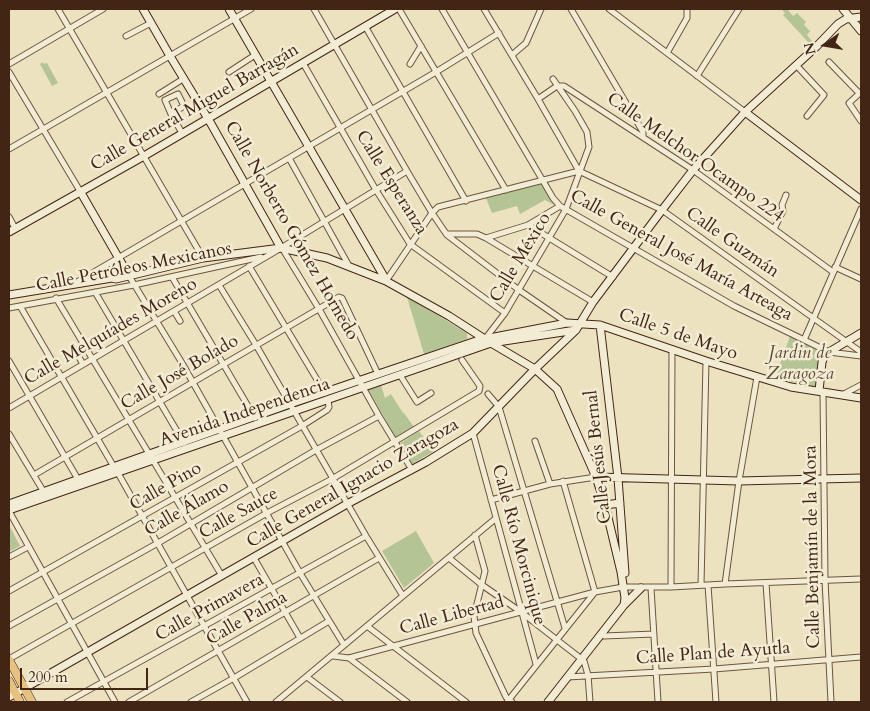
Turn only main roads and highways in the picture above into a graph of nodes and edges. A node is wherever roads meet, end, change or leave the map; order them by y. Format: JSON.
{"nodes":[{"id":1,"x":143,"y":9,"type":"edge"},
{"id":2,"x":229,"y":9,"type":"edge"},
{"id":3,"x":396,"y":9,"type":"edge"},
{"id":4,"x":843,"y":9,"type":"edge"},
{"id":5,"x":861,"y":16,"type":"edge"},
{"id":6,"x":852,"y":18,"type":"junction"},
{"id":7,"x":861,"y":31,"type":"edge"},
{"id":8,"x":271,"y":82,"type":"junction"},
{"id":9,"x":745,"y":112,"type":"junction"},
{"id":10,"x":208,"y":118,"type":"junction"},
{"id":11,"x":80,"y":192,"type":"junction"},
{"id":12,"x":861,"y":200,"type":"edge"},
{"id":13,"x":12,"y":230,"type":"edge"},
{"id":14,"x":282,"y":248,"type":"junction"},
{"id":15,"x":128,"y":274,"type":"junction"},
{"id":16,"x":386,"y":280,"type":"junction"},
{"id":17,"x":9,"y":295,"type":"edge"},
{"id":18,"x":582,"y":322,"type":"junction"},
{"id":19,"x":600,"y":325,"type":"junction"},
{"id":20,"x":576,"y":330,"type":"junction"},
{"id":21,"x":861,"y":333,"type":"edge"},
{"id":22,"x":488,"y":341,"type":"junction"},
{"id":23,"x":535,"y":369,"type":"junction"},
{"id":24,"x":362,"y":385,"type":"junction"},
{"id":25,"x":821,"y":392,"type":"junction"},
{"id":26,"x":861,"y":398,"type":"edge"},
{"id":27,"x":292,"y":408,"type":"junction"},
{"id":28,"x":222,"y":433,"type":"junction"},
{"id":29,"x":150,"y":458,"type":"junction"},
{"id":30,"x":596,"y":477,"type":"junction"},
{"id":31,"x":618,"y":478,"type":"junction"},
{"id":32,"x":861,"y":478,"type":"edge"},
{"id":33,"x":45,"y":494,"type":"junction"},
{"id":34,"x":620,"y":503,"type":"junction"},
{"id":35,"x":9,"y":504,"type":"edge"},
{"id":36,"x":605,"y":505,"type":"junction"},
{"id":37,"x":9,"y":511,"type":"edge"},
{"id":38,"x":625,"y":587,"type":"junction"},
{"id":39,"x":641,"y":588,"type":"road end"},
{"id":40,"x":626,"y":603,"type":"junction"},
{"id":41,"x":9,"y":660,"type":"edge"},
{"id":42,"x":570,"y":677,"type":"junction"},
{"id":43,"x":9,"y":681,"type":"edge"},
{"id":44,"x":24,"y":688,"type":"junction"},
{"id":45,"x":12,"y":695,"type":"edge"},
{"id":46,"x":20,"y":702,"type":"edge"},
{"id":47,"x":32,"y":702,"type":"edge"},
{"id":48,"x":548,"y":702,"type":"edge"},
{"id":49,"x":554,"y":702,"type":"edge"}],
"edges":[{"from":1,"to":10,"type":"main road","name":"Calle Norberto Gómez Hornedo"},
{"from":2,"to":8,"type":"main road"},
{"from":3,"to":8,"type":"main road","name":"Calle General Miguel Barragán"},
{"from":4,"to":6,"type":"main road"},
{"from":5,"to":6,"type":"main road","name":"Calle General Ignacio Zaragoza"},
{"from":6,"to":7,"type":"main road"},
{"from":6,"to":9,"type":"main road","name":"Calle General Ignacio Zaragoza"},
{"from":8,"to":10,"type":"main road","name":"Calle General Miguel Barragán"},
{"from":8,"to":16,"type":"main road"},
{"from":9,"to":12,"type":"main road"},
{"from":9,"to":18,"type":"main road","name":"Calle General Ignacio Zaragoza"},
{"from":10,"to":11,"type":"main road","name":"Calle General Miguel Barragán"},
{"from":10,"to":14,"type":"main road","name":"Calle Norberto Gómez Hornedo"},
{"from":11,"to":13,"type":"main road","name":"Calle General Miguel Barragán"},
{"from":11,"to":15,"type":"main road"},
{"from":14,"to":15,"type":"main road","name":"Calle Petróleos Mexicanos"},
{"from":14,"to":16,"type":"main road","name":"Calle Petróleos Mexicanos"},
{"from":15,"to":17,"type":"main road","name":"Calle Petróleos Mexicanos"},
{"from":16,"to":22,"type":"main road","name":"Calle Petróleos Mexicanos"},
{"from":18,"to":19,"type":"main road","name":"Calle 5 de Mayo"},
{"from":18,"to":20,"type":"main road","name":"Calle General Ignacio Zaragoza"},
{"from":18,"to":22,"type":"main road","name":"Calle 5 de Mayo"},
{"from":19,"to":25,"type":"main road","name":"Calle 5 de Mayo"},
{"from":19,"to":31,"type":"main road","name":"Calle Jesús Bernal"},
{"from":20,"to":22,"type":"main road"},
{"from":20,"to":23,"type":"main road","name":"Calle General Ignacio Zaragoza"},
{"from":21,"to":25,"type":"main road"},
{"from":22,"to":23,"type":"main road","name":"Calle Petróleos Mexicanos"},
{"from":22,"to":24,"type":"main road","name":"Avenida Independencia"},
{"from":22,"to":24,"type":"main road","name":"Avenida Independencia"},
{"from":23,"to":30,"type":"main road","name":"Calle Petróleos Mexicanos"},
{"from":23,"to":44,"type":"main road","name":"Calle General Ignacio Zaragoza"},
{"from":24,"to":27,"type":"main road","name":"Avenida Independencia"},
{"from":25,"to":26,"type":"main road","name":"Calle 5 de Mayo"},
{"from":27,"to":28,"type":"main road","name":"Avenida Independencia"},
{"from":27,"to":28,"type":"main road","name":"Avenida Independencia"},
{"from":28,"to":29,"type":"main road","name":"Avenida Independencia"},
{"from":28,"to":29,"type":"main road","name":"Avenida Independencia"},
{"from":29,"to":33,"type":"main road","name":"Avenida Independencia"},
{"from":30,"to":31,"type":"main road"},
{"from":30,"to":36,"type":"main road","name":"Calle Petróleos Mexicanos"},
{"from":31,"to":32,"type":"main road"},
{"from":31,"to":34,"type":"main road","name":"Calle Jesús Bernal"},
{"from":33,"to":35,"type":"main road","name":"Avenida Independencia"},
{"from":33,"to":37,"type":"main road","name":"Avenida Independencia"},
{"from":34,"to":36,"type":"main road"},
{"from":34,"to":38,"type":"main road","name":"Calle Jesús Bernal"},
{"from":36,"to":38,"type":"main road","name":"Calle Petróleos Mexicanos"},
{"from":38,"to":40,"type":"main road"},
{"from":39,"to":40,"type":"main road"},
{"from":40,"to":42,"type":"main road"},
{"from":41,"to":44,"type":"main road"},
{"from":42,"to":48,"type":"main road"},
{"from":42,"to":49,"type":"main road"},
{"from":43,"to":45,"type":"main road"},
{"from":44,"to":45,"type":"main road","name":"Calle General Ignacio Zaragoza"},
{"from":44,"to":47,"type":"main road"},
{"from":45,"to":46,"type":"main road"}]}
